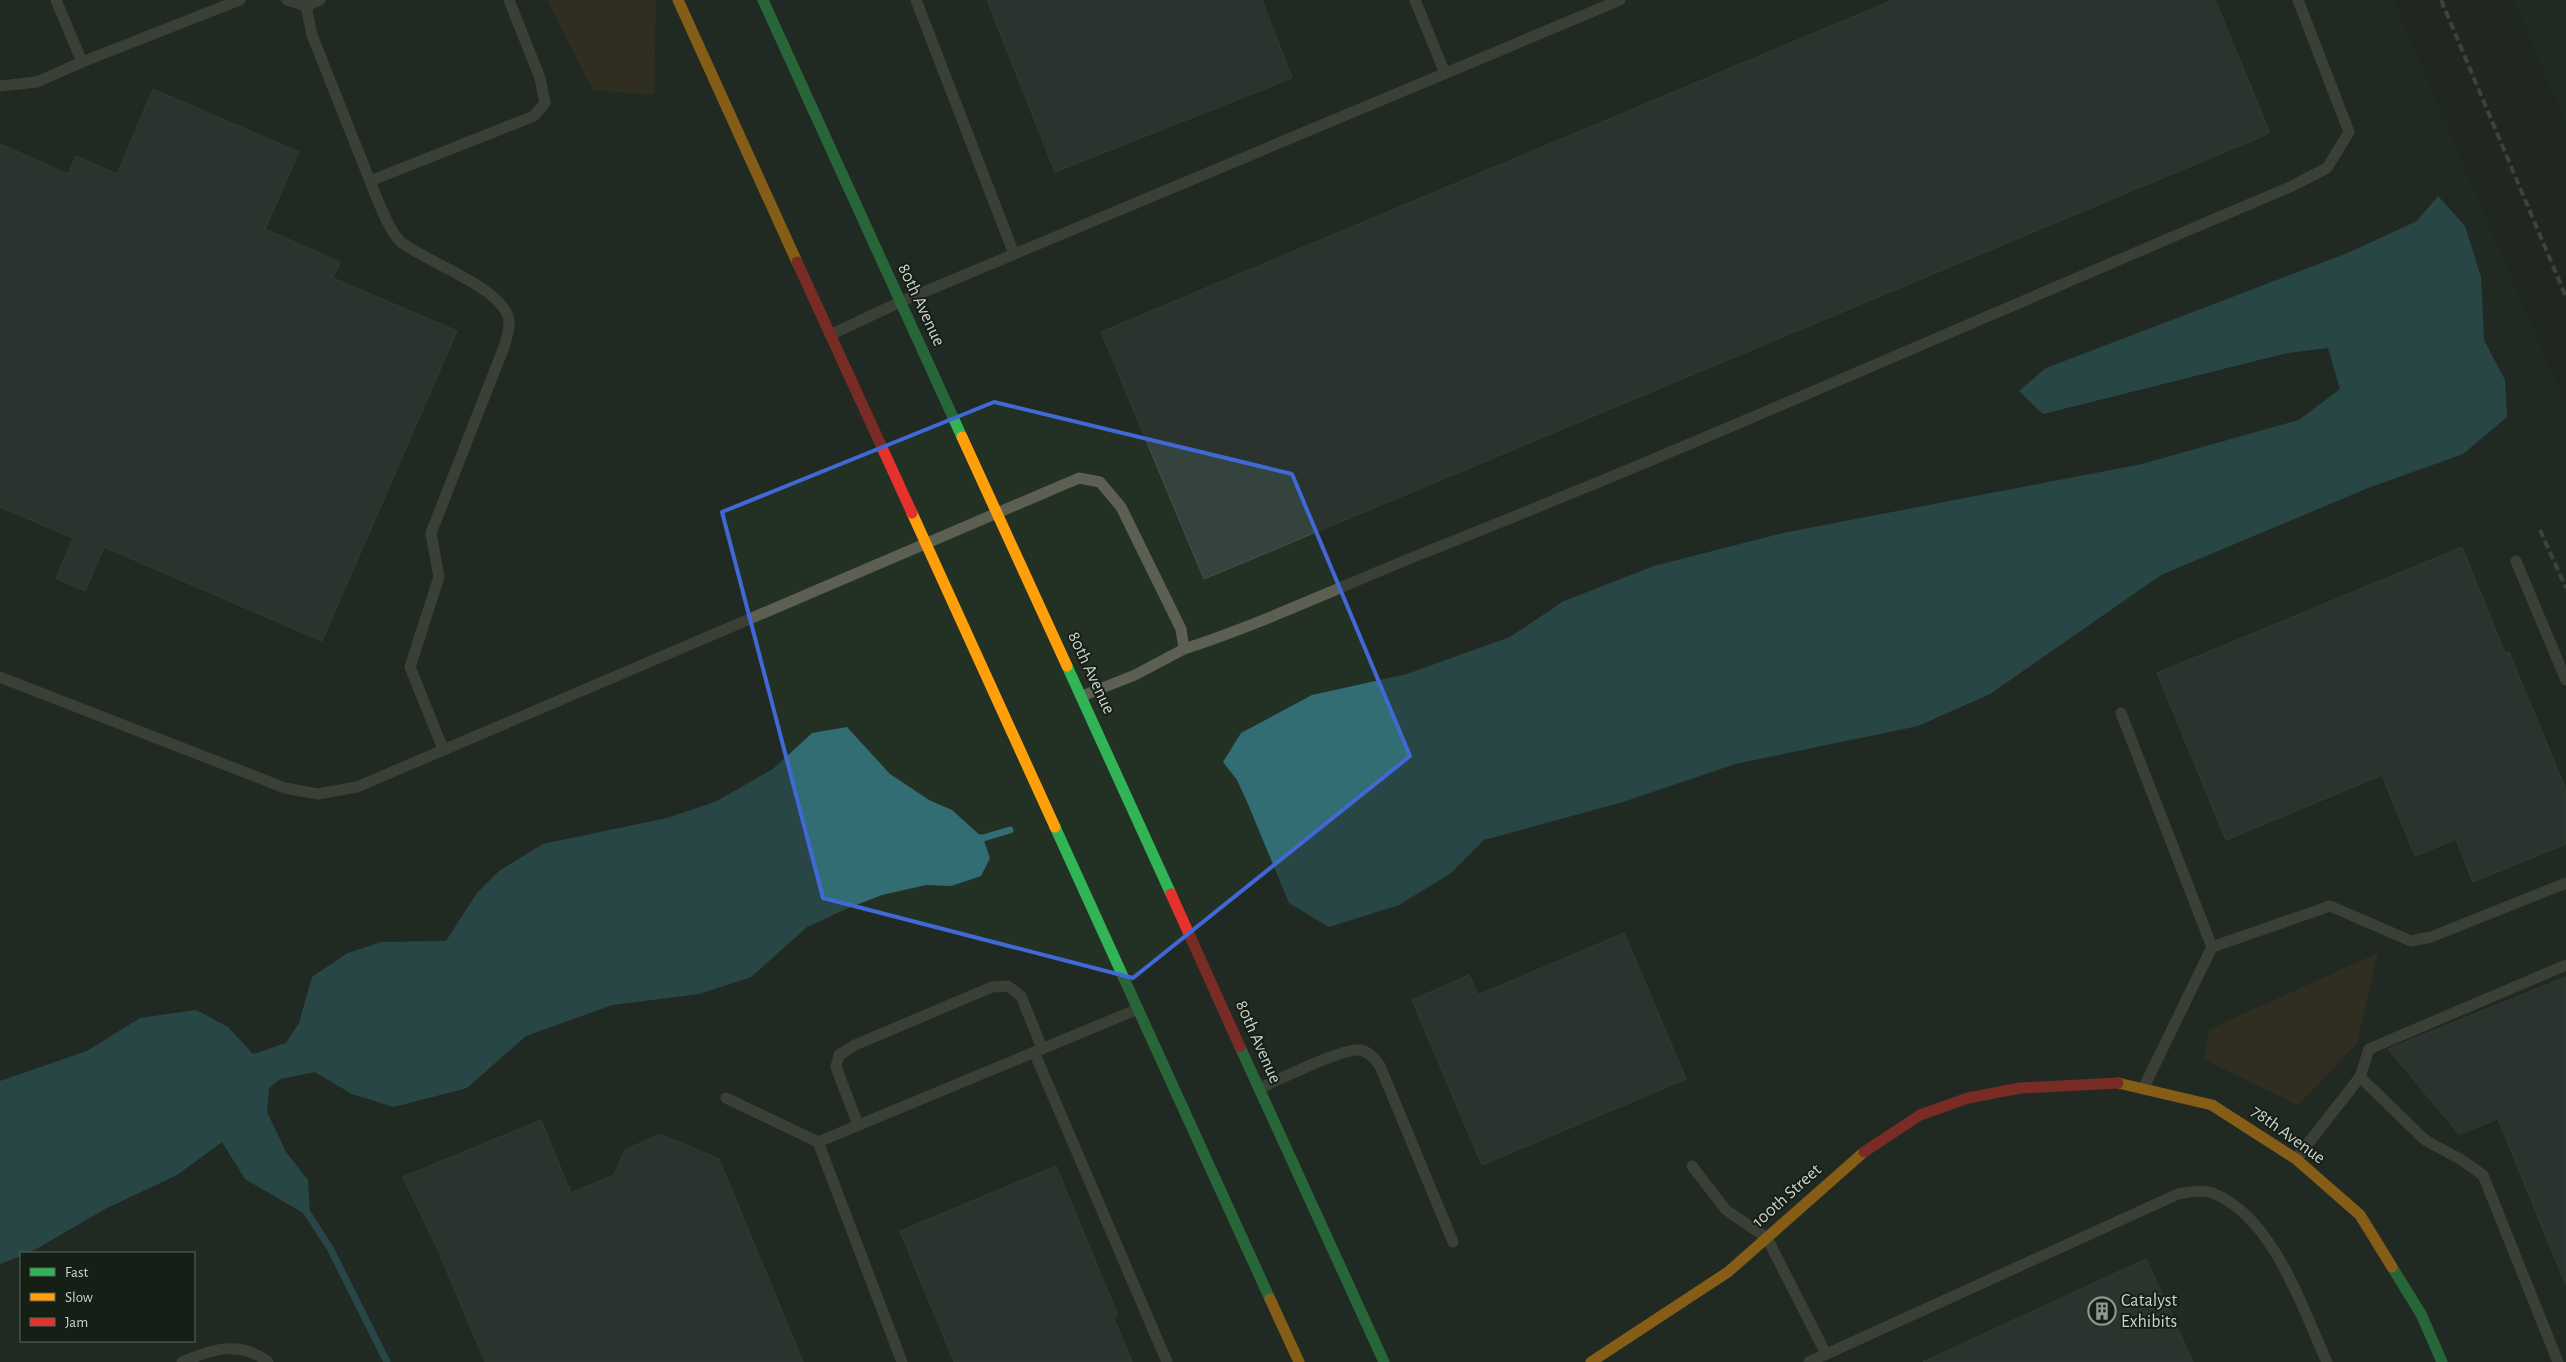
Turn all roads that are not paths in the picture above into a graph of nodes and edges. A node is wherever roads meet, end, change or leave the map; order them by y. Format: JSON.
{"nodes":[{"id":1,"x":56,"y":0,"type":"edge"},
{"id":2,"x":240,"y":0,"type":"edge"},
{"id":3,"x":287,"y":0,"type":"edge"},
{"id":4,"x":320,"y":0,"type":"edge"},
{"id":5,"x":509,"y":0,"type":"edge"},
{"id":6,"x":678,"y":0,"type":"edge"},
{"id":7,"x":763,"y":0,"type":"edge"},
{"id":8,"x":916,"y":0,"type":"edge"},
{"id":9,"x":1415,"y":0,"type":"edge"},
{"id":10,"x":1620,"y":0,"type":"edge"},
{"id":11,"x":2298,"y":0,"type":"edge"},
{"id":12,"x":306,"y":6,"type":"junction"},
{"id":13,"x":82,"y":62,"type":"junction"},
{"id":14,"x":1445,"y":73,"type":"junction"},
{"id":15,"x":0,"y":86,"type":"edge"},
{"id":16,"x":370,"y":181,"type":"junction"},
{"id":17,"x":1014,"y":254,"type":"junction"},
{"id":18,"x":900,"y":302,"type":"junction"},
{"id":19,"x":830,"y":335,"type":"junction"},
{"id":20,"x":997,"y":512,"type":"junction"},
{"id":21,"x":927,"y":544,"type":"junction"},
{"id":22,"x":2516,"y":561,"type":"dead end"},
{"id":23,"x":1184,"y":649,"type":"junction"},
{"id":24,"x":0,"y":677,"type":"edge"},
{"id":25,"x":2566,"y":680,"type":"edge"},
{"id":26,"x":1082,"y":696,"type":"junction"},
{"id":27,"x":2121,"y":713,"type":"dead end"},
{"id":28,"x":444,"y":749,"type":"junction"},
{"id":29,"x":2566,"y":883,"type":"edge"},
{"id":30,"x":2212,"y":947,"type":"junction"},
{"id":31,"x":2566,"y":964,"type":"edge"},
{"id":32,"x":1138,"y":1009,"type":"junction"},
{"id":33,"x":1038,"y":1050,"type":"junction"},
{"id":34,"x":2360,"y":1077,"type":"junction"},
{"id":35,"x":1260,"y":1088,"type":"junction"},
{"id":36,"x":2020,"y":1088,"type":"joint"},
{"id":37,"x":2143,"y":1089,"type":"junction"},
{"id":38,"x":726,"y":1098,"type":"dead end"},
{"id":39,"x":858,"y":1125,"type":"junction"},
{"id":40,"x":818,"y":1142,"type":"junction"},
{"id":41,"x":2296,"y":1159,"type":"junction"},
{"id":42,"x":1692,"y":1166,"type":"dead end"},
{"id":43,"x":1767,"y":1238,"type":"junction"},
{"id":44,"x":1454,"y":1242,"type":"dead end"},
{"id":45,"x":1826,"y":1354,"type":"junction"},
{"id":46,"x":182,"y":1362,"type":"edge"},
{"id":47,"x":268,"y":1362,"type":"edge"},
{"id":48,"x":902,"y":1362,"type":"edge"},
{"id":49,"x":1167,"y":1362,"type":"edge"},
{"id":50,"x":1299,"y":1362,"type":"edge"},
{"id":51,"x":1384,"y":1362,"type":"edge"},
{"id":52,"x":1591,"y":1362,"type":"edge"},
{"id":53,"x":1809,"y":1362,"type":"edge"},
{"id":54,"x":2327,"y":1362,"type":"edge"},
{"id":55,"x":2442,"y":1362,"type":"edge"},
{"id":56,"x":2558,"y":1362,"type":"edge"}],
"edges":[{"from":1,"to":13,"type":"lane"},
{"from":2,"to":13,"type":"lane"},
{"from":3,"to":12,"type":"lane"},
{"from":4,"to":12,"type":"lane"},
{"from":5,"to":16,"type":"lane"},
{"from":6,"to":19,"type":"street"},
{"from":7,"to":18,"type":"street","name":"80th Avenue"},
{"from":8,"to":17,"type":"lane"},
{"from":9,"to":14,"type":"lane"},
{"from":10,"to":14,"type":"lane"},
{"from":11,"to":23,"type":"lane"},
{"from":12,"to":16,"type":"lane"},
{"from":13,"to":15,"type":"lane"},
{"from":14,"to":17,"type":"lane"},
{"from":16,"to":28,"type":"lane"},
{"from":17,"to":18,"type":"lane"},
{"from":18,"to":19,"type":"lane"},
{"from":18,"to":20,"type":"street","name":"80th Avenue"},
{"from":19,"to":21,"type":"street"},
{"from":20,"to":21,"type":"lane"},
{"from":20,"to":23,"type":"lane"},
{"from":20,"to":26,"type":"street","name":"80th Avenue"},
{"from":21,"to":28,"type":"lane"},
{"from":21,"to":32,"type":"street"},
{"from":22,"to":25,"type":"lane"},
{"from":23,"to":26,"type":"lane"},
{"from":24,"to":28,"type":"lane"},
{"from":26,"to":35,"type":"street","name":"80th Avenue"},
{"from":27,"to":30,"type":"lane"},
{"from":29,"to":30,"type":"lane"},
{"from":30,"to":37,"type":"lane"},
{"from":31,"to":34,"type":"lane"},
{"from":32,"to":33,"type":"lane"},
{"from":32,"to":50,"type":"street"},
{"from":33,"to":39,"type":"lane"},
{"from":33,"to":39,"type":"lane"},
{"from":33,"to":49,"type":"lane"},
{"from":34,"to":41,"type":"lane"},
{"from":34,"to":56,"type":"lane"},
{"from":35,"to":44,"type":"lane"},
{"from":35,"to":51,"type":"street","name":"80th Avenue"},
{"from":36,"to":37,"type":"street","name":"78th Avenue"},
{"from":36,"to":43,"type":"street","name":"100th Street"},
{"from":37,"to":41,"type":"street","name":"78th Avenue"},
{"from":38,"to":40,"type":"lane"},
{"from":39,"to":40,"type":"lane"},
{"from":40,"to":48,"type":"lane"},
{"from":41,"to":55,"type":"street","name":"78th Avenue"},
{"from":42,"to":43,"type":"lane"},
{"from":43,"to":45,"type":"lane"},
{"from":43,"to":52,"type":"street","name":"100th Street"},
{"from":45,"to":53,"type":"lane"},
{"from":45,"to":54,"type":"lane"},
{"from":46,"to":47,"type":"lane"}]}
